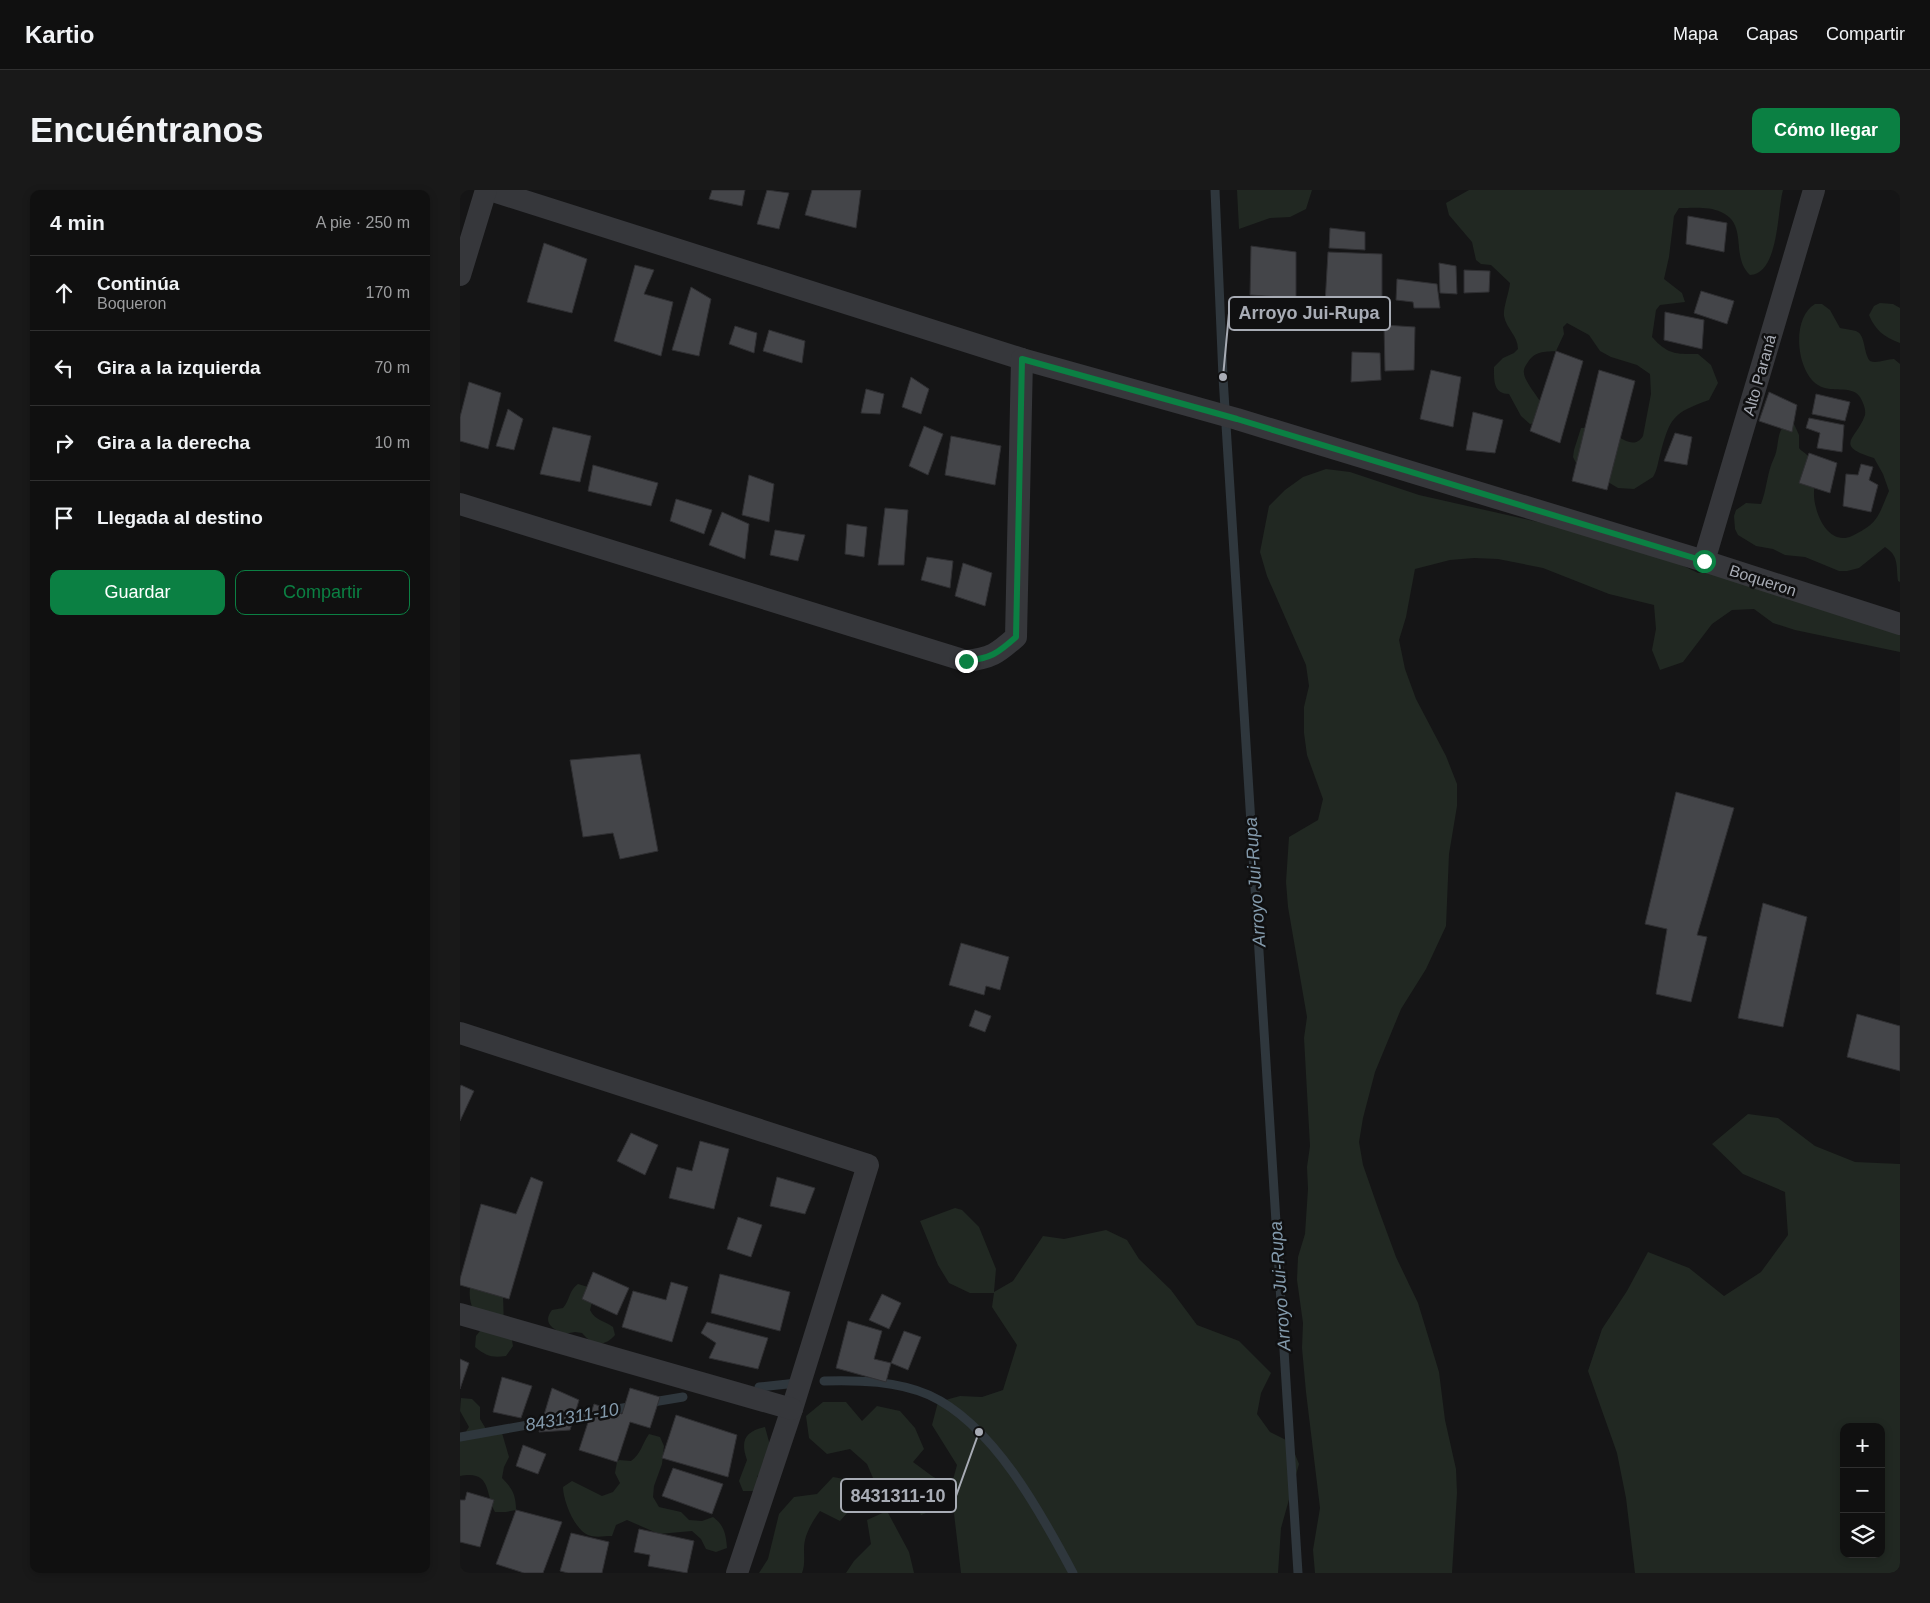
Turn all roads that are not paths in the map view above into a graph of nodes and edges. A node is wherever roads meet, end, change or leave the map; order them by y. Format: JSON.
{"nodes":[{"id":1,"x":488,"y":190,"type":"edge"},
{"id":2,"x":1814,"y":190,"type":"edge"},
{"id":3,"x":460,"y":275,"type":"edge"},
{"id":4,"x":1022,"y":359,"type":"junction"},
{"id":5,"x":460,"y":504,"type":"edge"},
{"id":6,"x":1704,"y":561,"type":"junction"},
{"id":7,"x":1900,"y":624,"type":"edge"},
{"id":8,"x":460,"y":1033,"type":"edge"},
{"id":9,"x":460,"y":1314,"type":"edge"},
{"id":10,"x":792,"y":1409,"type":"junction"},
{"id":11,"x":737,"y":1573,"type":"edge"}],
"edges":[{"from":1,"to":3,"type":"street"},
{"from":1,"to":4,"type":"street","name":"Boqueron"},
{"from":2,"to":6,"type":"street","name":"Alto Paraná"},
{"from":4,"to":5,"type":"street"},
{"from":4,"to":6,"type":"street","name":"Boqueron"},
{"from":6,"to":7,"type":"street","name":"Boqueron"},
{"from":8,"to":10,"type":"street"},
{"from":9,"to":10,"type":"street"},
{"from":10,"to":11,"type":"street"}]}
